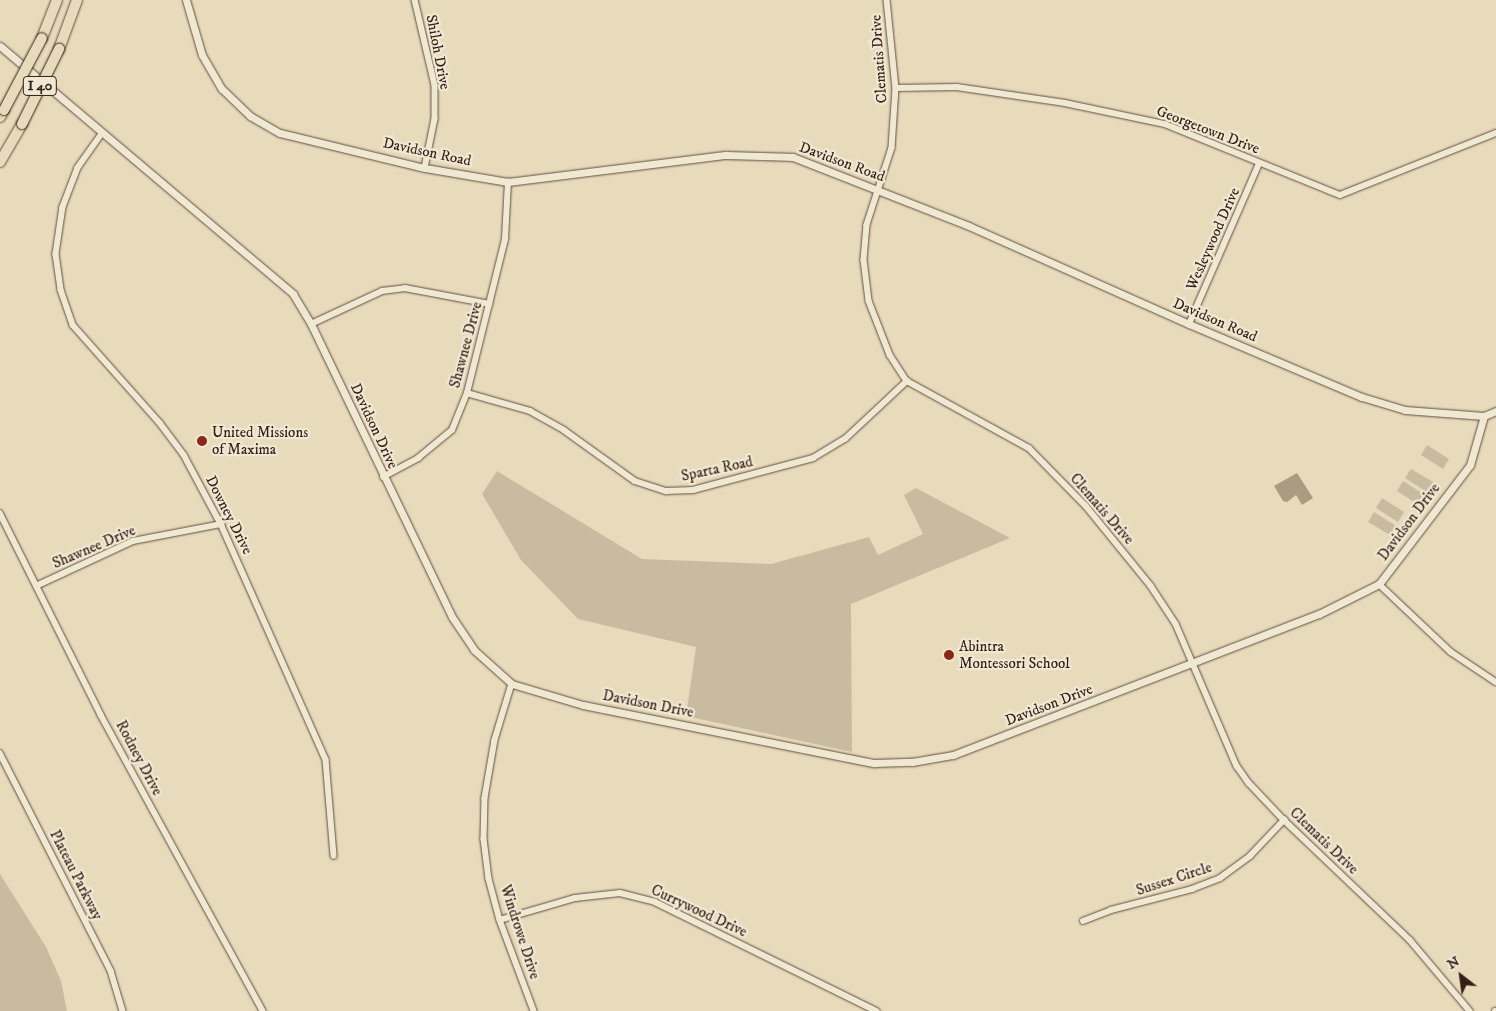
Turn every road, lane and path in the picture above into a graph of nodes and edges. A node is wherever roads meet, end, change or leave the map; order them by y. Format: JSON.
{"nodes":[{"id":1,"x":57,"y":0,"type":"edge"},
{"id":2,"x":77,"y":0,"type":"edge"},
{"id":3,"x":186,"y":0,"type":"edge"},
{"id":4,"x":415,"y":0,"type":"edge"},
{"id":5,"x":887,"y":0,"type":"edge"},
{"id":6,"x":0,"y":46,"type":"edge"},
{"id":7,"x":896,"y":88,"type":"junction"},
{"id":8,"x":2,"y":114,"type":"edge"},
{"id":9,"x":1496,"y":133,"type":"edge"},
{"id":10,"x":102,"y":134,"type":"junction"},
{"id":11,"x":0,"y":162,"type":"edge"},
{"id":12,"x":1259,"y":164,"type":"junction"},
{"id":13,"x":425,"y":168,"type":"junction"},
{"id":14,"x":508,"y":182,"type":"junction"},
{"id":15,"x":879,"y":190,"type":"junction"},
{"id":16,"x":490,"y":304,"type":"junction"},
{"id":17,"x":311,"y":324,"type":"junction"},
{"id":18,"x":1189,"y":324,"type":"junction"},
{"id":19,"x":907,"y":381,"type":"junction"},
{"id":20,"x":467,"y":393,"type":"junction"},
{"id":21,"x":1496,"y":411,"type":"edge"},
{"id":22,"x":1484,"y":416,"type":"junction"},
{"id":23,"x":383,"y":477,"type":"junction"},
{"id":24,"x":0,"y":513,"type":"edge"},
{"id":25,"x":221,"y":524,"type":"junction"},
{"id":26,"x":1379,"y":584,"type":"junction"},
{"id":27,"x":36,"y":586,"type":"junction"},
{"id":28,"x":1193,"y":664,"type":"junction"},
{"id":29,"x":1496,"y":682,"type":"edge"},
{"id":30,"x":512,"y":684,"type":"junction"},
{"id":31,"x":0,"y":752,"type":"edge"},
{"id":32,"x":1284,"y":820,"type":"junction"},
{"id":33,"x":334,"y":856,"type":"dead end"},
{"id":34,"x":500,"y":920,"type":"junction"},
{"id":35,"x":1083,"y":921,"type":"dead end"},
{"id":36,"x":123,"y":1011,"type":"edge"},
{"id":37,"x":263,"y":1011,"type":"edge"},
{"id":38,"x":534,"y":1011,"type":"edge"},
{"id":39,"x":877,"y":1011,"type":"edge"},
{"id":40,"x":1470,"y":1011,"type":"edge"}],
"edges":[{"from":1,"to":8,"type":"highway","number":"I 40","bridge":true},
{"from":2,"to":11,"type":"highway","number":"I 40","bridge":true},
{"from":3,"to":13,"type":"street","name":"Davidson Road"},
{"from":4,"to":13,"type":"street","name":"Shiloh Drive"},
{"from":5,"to":7,"type":"street","name":"Clematis Drive"},
{"from":6,"to":10,"type":"street","name":"Davidson Drive"},
{"from":7,"to":12,"type":"street","name":"Georgetown Drive"},
{"from":7,"to":15,"type":"street","name":"Clematis Drive"},
{"from":9,"to":12,"type":"street","name":"Georgetown Drive"},
{"from":10,"to":17,"type":"street","name":"Davidson Drive"},
{"from":10,"to":25,"type":"street","name":"Downey Drive"},
{"from":12,"to":18,"type":"street","name":"Wesleywood Drive"},
{"from":13,"to":14,"type":"street","name":"Davidson Road"},
{"from":14,"to":15,"type":"street","name":"Davidson Road"},
{"from":14,"to":16,"type":"street","name":"Shawnee Drive"},
{"from":15,"to":18,"type":"street","name":"Davidson Road"},
{"from":15,"to":19,"type":"street","name":"Clematis Drive"},
{"from":16,"to":17,"type":"street"},
{"from":16,"to":20,"type":"street","name":"Shawnee Drive"},
{"from":17,"to":23,"type":"street","name":"Davidson Drive"},
{"from":18,"to":22,"type":"street","name":"Davidson Road"},
{"from":19,"to":20,"type":"street","name":"Sparta Road"},
{"from":19,"to":28,"type":"street","name":"Clematis Drive"},
{"from":20,"to":23,"type":"street","name":"Shawnee Drive"},
{"from":21,"to":22,"type":"street","name":"Davidson Road"},
{"from":22,"to":26,"type":"street","name":"Davidson Drive"},
{"from":23,"to":30,"type":"street","name":"Davidson Drive"},
{"from":24,"to":27,"type":"street","name":"Rodney Drive"},
{"from":25,"to":27,"type":"street","name":"Shawnee Drive"},
{"from":25,"to":33,"type":"street","name":"Downey Drive"},
{"from":26,"to":28,"type":"street","name":"Davidson Drive"},
{"from":26,"to":29,"type":"street"},
{"from":27,"to":37,"type":"street","name":"Rodney Drive"},
{"from":28,"to":30,"type":"street","name":"Davidson Drive"},
{"from":28,"to":32,"type":"street","name":"Clematis Drive"},
{"from":30,"to":34,"type":"street","name":"Windrowe Drive"},
{"from":31,"to":36,"type":"street","name":"Plateau Parkway"},
{"from":32,"to":35,"type":"street","name":"Sussex Circle"},
{"from":32,"to":40,"type":"street","name":"Clematis Drive"},
{"from":34,"to":38,"type":"street","name":"Windrowe Drive"},
{"from":34,"to":39,"type":"street","name":"Currywood Drive"}]}
